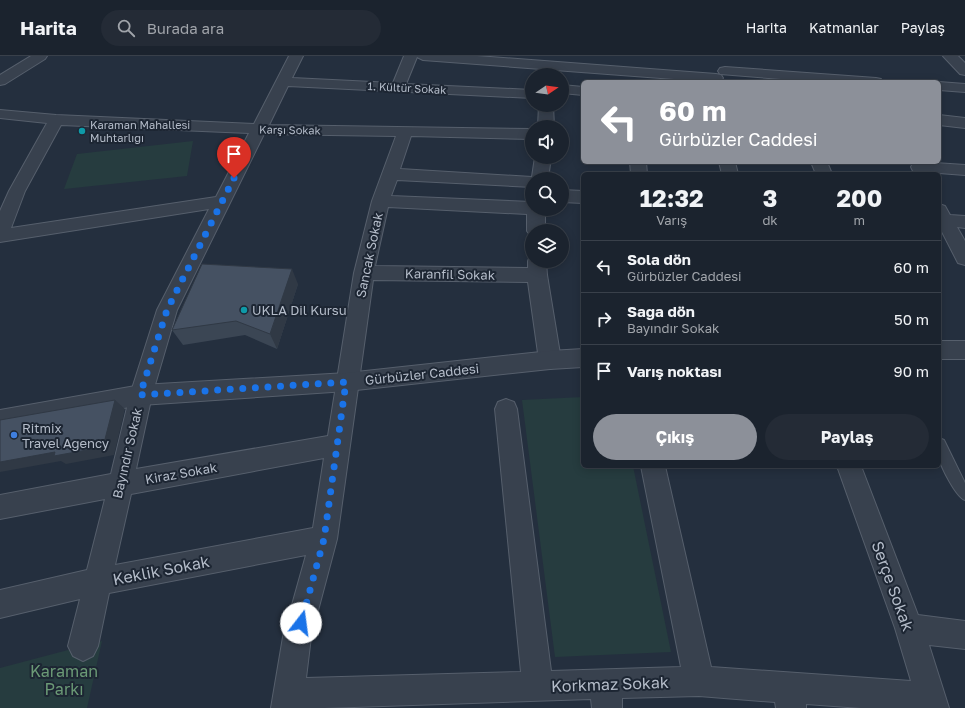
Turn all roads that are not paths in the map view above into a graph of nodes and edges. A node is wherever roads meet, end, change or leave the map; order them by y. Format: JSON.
{"nodes":[{"id":1,"x":40,"y":56,"type":"edge"},
{"id":2,"x":296,"y":56,"type":"edge"},
{"id":3,"x":411,"y":56,"type":"edge"},
{"id":4,"x":423,"y":56,"type":"edge"},
{"id":5,"x":722,"y":56,"type":"edge"},
{"id":6,"x":950,"y":56,"type":"edge"},
{"id":7,"x":479,"y":58,"type":"edge"},
{"id":8,"x":965,"y":72,"type":"edge"},
{"id":9,"x":719,"y":77,"type":"edge"},
{"id":10,"x":790,"y":79,"type":"edge"},
{"id":11,"x":819,"y":80,"type":"edge"},
{"id":12,"x":0,"y":81,"type":"edge"},
{"id":13,"x":282,"y":82,"type":"junction"},
{"id":14,"x":941,"y":86,"type":"edge"},
{"id":15,"x":398,"y":87,"type":"junction"},
{"id":16,"x":965,"y":88,"type":"edge"},
{"id":17,"x":569,"y":90,"type":"edge"},
{"id":18,"x":581,"y":91,"type":"edge"},
{"id":19,"x":525,"y":94,"type":"edge"},
{"id":20,"x":0,"y":114,"type":"edge"},
{"id":21,"x":56,"y":120,"type":"junction"},
{"id":22,"x":941,"y":120,"type":"edge"},
{"id":23,"x":965,"y":123,"type":"edge"},
{"id":24,"x":259,"y":129,"type":"junction"},
{"id":25,"x":405,"y":132,"type":"junction"},
{"id":26,"x":525,"y":134,"type":"edge"},
{"id":27,"x":919,"y":168,"type":"edge"},
{"id":28,"x":965,"y":170,"type":"edge"},
{"id":29,"x":390,"y":174,"type":"junction"},
{"id":30,"x":525,"y":182,"type":"edge"},
{"id":31,"x":569,"y":196,"type":"edge"},
{"id":32,"x":581,"y":197,"type":"edge"},
{"id":33,"x":381,"y":201,"type":"junction"},
{"id":34,"x":221,"y":202,"type":"junction"},
{"id":35,"x":525,"y":208,"type":"edge"},
{"id":36,"x":941,"y":217,"type":"edge"},
{"id":37,"x":965,"y":222,"type":"edge"},
{"id":38,"x":0,"y":233,"type":"edge"},
{"id":39,"x":0,"y":236,"type":"edge"},
{"id":40,"x":965,"y":258,"type":"edge"},
{"id":41,"x":537,"y":268,"type":"edge"},
{"id":42,"x":364,"y":273,"type":"junction"},
{"id":43,"x":941,"y":350,"type":"edge"},
{"id":44,"x":965,"y":350,"type":"edge"},
{"id":45,"x":581,"y":358,"type":"edge"},
{"id":46,"x":550,"y":360,"type":"junction"},
{"id":47,"x":346,"y":382,"type":"junction"},
{"id":48,"x":140,"y":395,"type":"junction"},
{"id":49,"x":506,"y":409,"type":"dead end"},
{"id":50,"x":0,"y":420,"type":"edge"},
{"id":51,"x":338,"y":445,"type":"junction"},
{"id":52,"x":941,"y":448,"type":"edge"},
{"id":53,"x":653,"y":468,"type":"edge"},
{"id":54,"x":850,"y":468,"type":"edge"},
{"id":55,"x":119,"y":484,"type":"junction"},
{"id":56,"x":965,"y":494,"type":"edge"},
{"id":57,"x":0,"y":507,"type":"edge"},
{"id":58,"x":324,"y":539,"type":"junction"},
{"id":59,"x":96,"y":582,"type":"junction"},
{"id":60,"x":0,"y":604,"type":"edge"},
{"id":61,"x":909,"y":628,"type":"junction"},
{"id":62,"x":965,"y":635,"type":"edge"},
{"id":63,"x":83,"y":646,"type":"dead end"},
{"id":64,"x":699,"y":681,"type":"junction"},
{"id":65,"x":538,"y":686,"type":"junction"},
{"id":66,"x":607,"y":695,"type":"edge"},
{"id":67,"x":790,"y":698,"type":"edge"},
{"id":68,"x":442,"y":699,"type":"edge"},
{"id":69,"x":287,"y":701,"type":"edge"},
{"id":70,"x":932,"y":703,"type":"edge"}],
"edges":[{"from":1,"to":12,"type":"street"},
{"from":2,"to":13,"type":"street","name":"Bayındır Sokak"},
{"from":3,"to":15,"type":"street"},
{"from":4,"to":7,"type":"street"},
{"from":5,"to":9,"type":"street"},
{"from":6,"to":8,"type":"street"},
{"from":7,"to":9,"type":"street"},
{"from":9,"to":10,"type":"street"},
{"from":10,"to":11,"type":"street"},
{"from":13,"to":15,"type":"street","name":"1. Kültür Sokak"},
{"from":13,"to":24,"type":"street","name":"Bayındır Sokak"},
{"from":14,"to":16,"type":"street"},
{"from":15,"to":19,"type":"street","name":"1. Kültür Sokak"},
{"from":17,"to":18,"type":"street"},
{"from":20,"to":21,"type":"street","name":"Karşı Sokak"},
{"from":21,"to":24,"type":"street","name":"Karşı Sokak"},
{"from":21,"to":38,"type":"street"},
{"from":22,"to":23,"type":"street"},
{"from":24,"to":25,"type":"street","name":"Karşı Sokak"},
{"from":24,"to":34,"type":"street","name":"Bayındır Sokak"},
{"from":25,"to":26,"type":"street","name":"Karşı Sokak"},
{"from":25,"to":29,"type":"street","name":"Sancak Sokak"},
{"from":27,"to":28,"type":"street"},
{"from":29,"to":30,"type":"street"},
{"from":29,"to":33,"type":"street","name":"Sancak Sokak"},
{"from":31,"to":32,"type":"street"},
{"from":33,"to":35,"type":"street"},
{"from":33,"to":42,"type":"street","name":"Sancak Sokak"},
{"from":34,"to":39,"type":"street"},
{"from":34,"to":48,"type":"street","name":"Bayındır Sokak"},
{"from":36,"to":37,"type":"street"},
{"from":36,"to":40,"type":"street"},
{"from":41,"to":42,"type":"street","name":"Karanfil Sokak"},
{"from":41,"to":46,"type":"street"},
{"from":42,"to":47,"type":"street","name":"Sancak Sokak"},
{"from":43,"to":44,"type":"street"},
{"from":45,"to":46,"type":"street","name":"Gürbüzler Caddesi"},
{"from":46,"to":47,"type":"street","name":"Gürbüzler Caddesi"},
{"from":47,"to":48,"type":"street","name":"Gürbüzler Caddesi"},
{"from":47,"to":51,"type":"street","name":"Sancak Sokak"},
{"from":48,"to":50,"type":"street","name":"Gürbüzler Caddesi"},
{"from":48,"to":55,"type":"street","name":"Bayındır Sokak"},
{"from":49,"to":65,"type":"street"},
{"from":51,"to":55,"type":"street","name":"Kiraz Sokak"},
{"from":51,"to":58,"type":"street","name":"Sancak Sokak"},
{"from":52,"to":56,"type":"lane"},
{"from":53,"to":64,"type":"street"},
{"from":54,"to":61,"type":"street","name":"Serçe Sokak"},
{"from":55,"to":57,"type":"street","name":"Kiraz Sokak"},
{"from":55,"to":59,"type":"street","name":"Bayındır Sokak"},
{"from":58,"to":59,"type":"street","name":"Keklik Sokak"},
{"from":58,"to":69,"type":"street","name":"Sancak Sokak"},
{"from":59,"to":60,"type":"street","name":"Keklik Sokak"},
{"from":59,"to":63,"type":"street","name":"Bayındır Sokak"},
{"from":61,"to":62,"type":"street"},
{"from":61,"to":70,"type":"street","name":"Serçe Sokak"},
{"from":64,"to":66,"type":"street","name":"Korkmaz Sokak"},
{"from":64,"to":67,"type":"street","name":"Korkmaz Sokak"},
{"from":65,"to":66,"type":"street","name":"Korkmaz Sokak"},
{"from":65,"to":68,"type":"street","name":"Korkmaz Sokak"},
{"from":67,"to":70,"type":"street","name":"Korkmaz Sokak"},
{"from":68,"to":69,"type":"street","name":"Korkmaz Sokak"}]}
